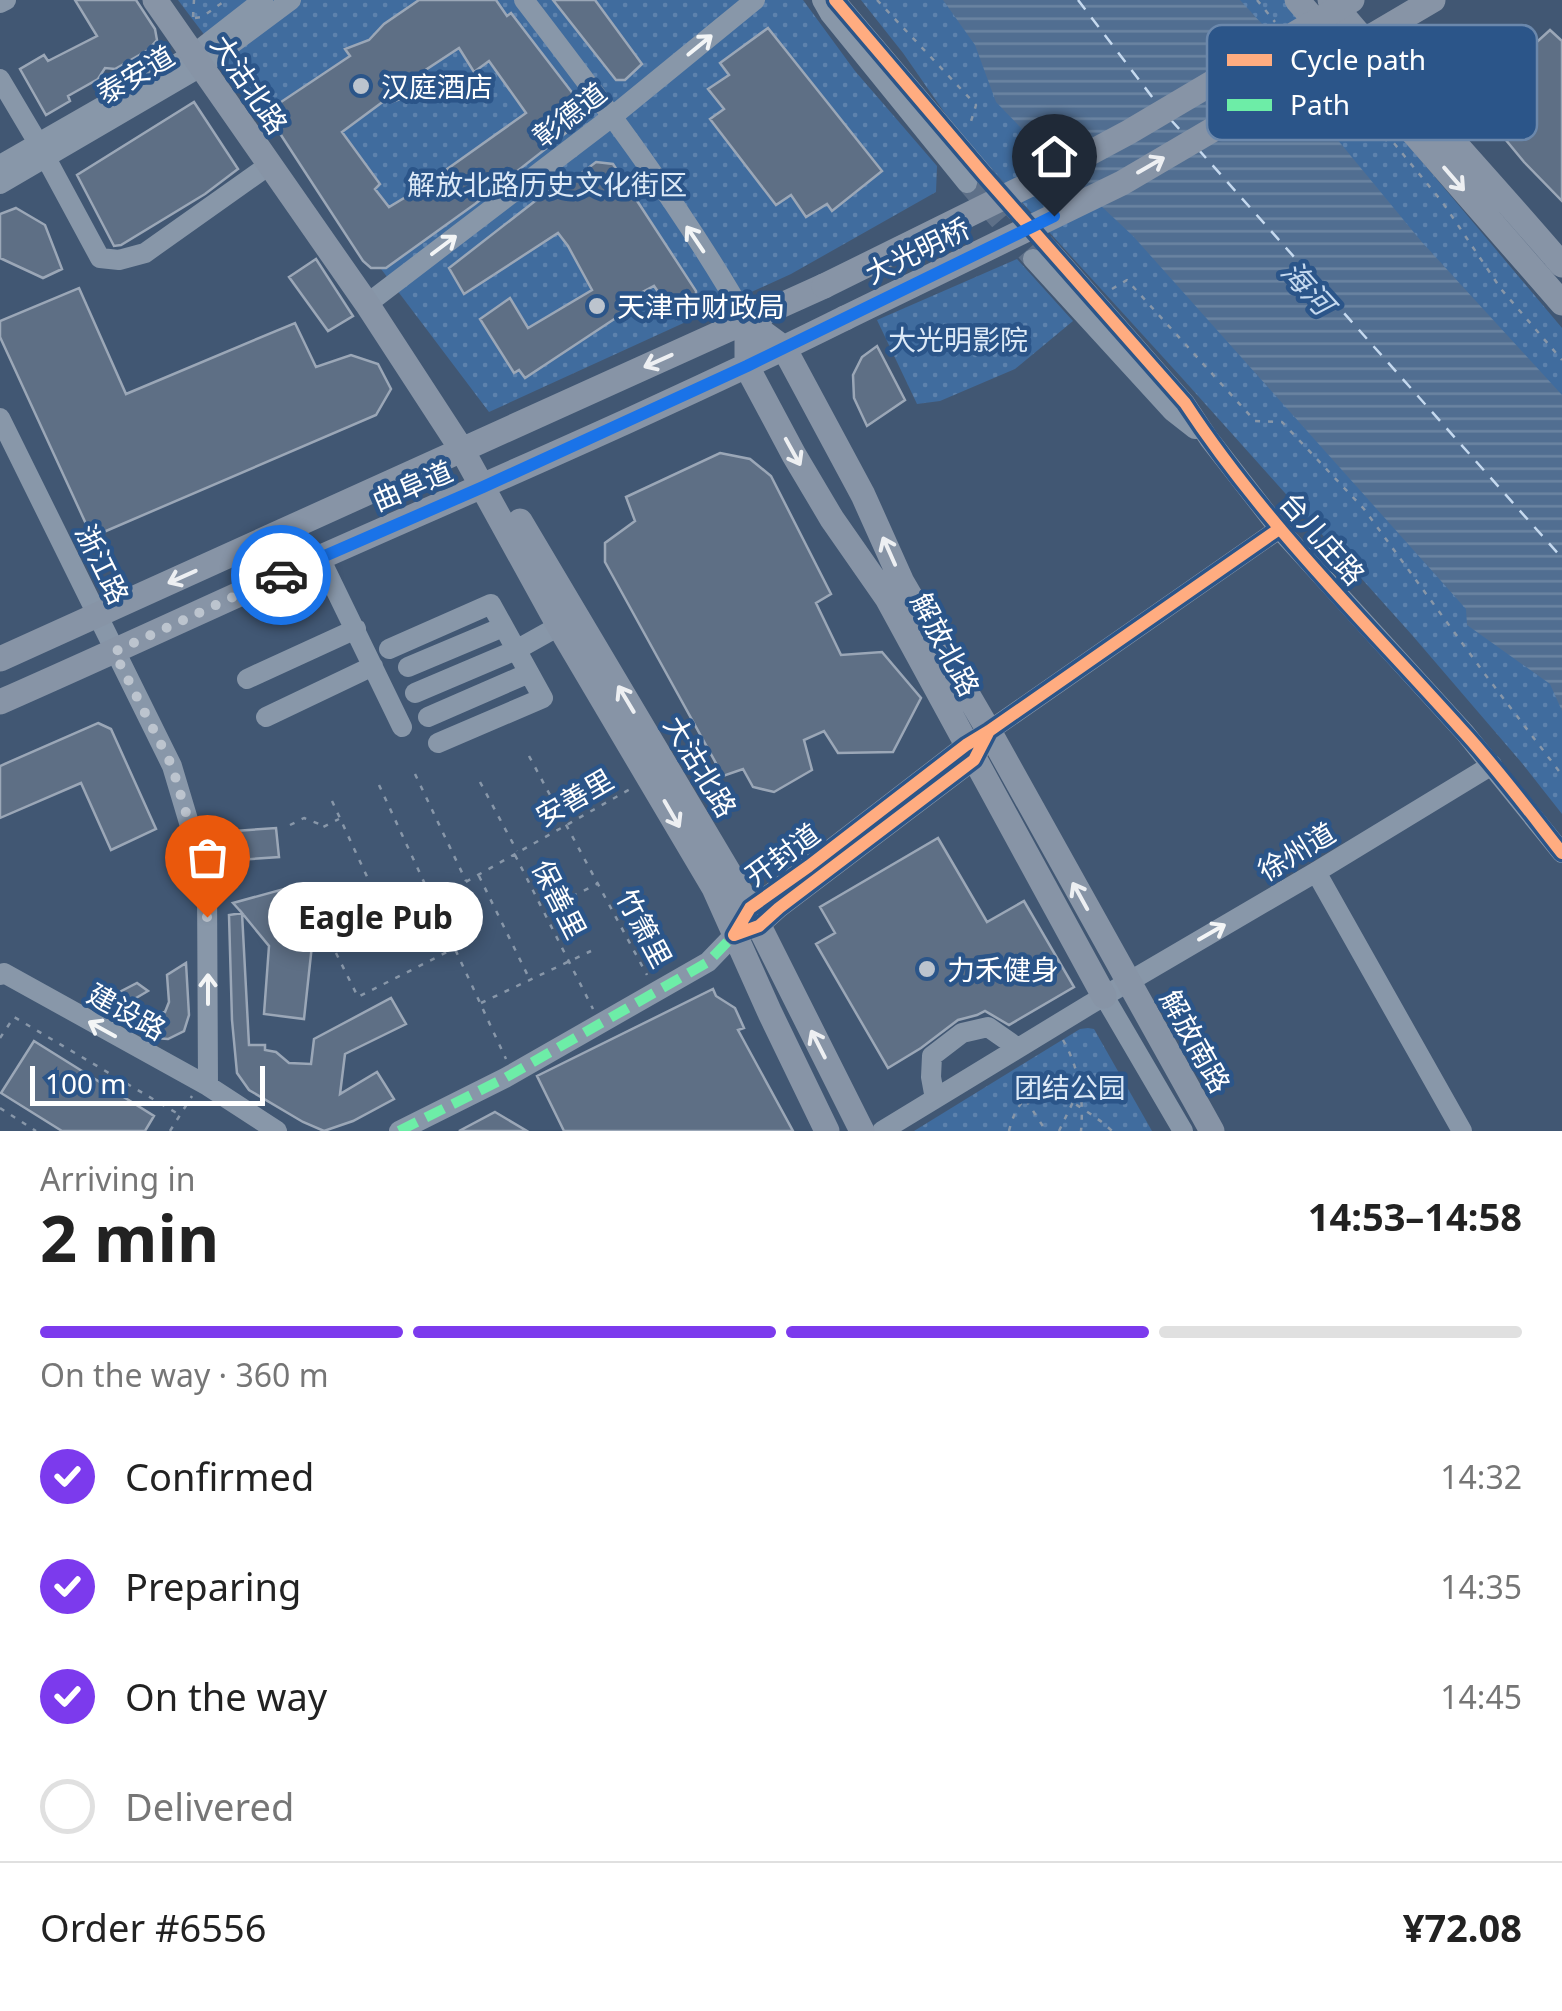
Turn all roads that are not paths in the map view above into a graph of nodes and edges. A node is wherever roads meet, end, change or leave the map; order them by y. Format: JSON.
{"nodes":[{"id":1,"x":155,"y":0,"type":"edge"},
{"id":2,"x":264,"y":0,"type":"edge"},
{"id":3,"x":291,"y":0,"type":"edge"},
{"id":4,"x":524,"y":0,"type":"edge"},
{"id":5,"x":755,"y":0,"type":"edge"},
{"id":6,"x":822,"y":0,"type":"edge"},
{"id":7,"x":835,"y":0,"type":"edge"},
{"id":8,"x":1298,"y":0,"type":"edge"},
{"id":9,"x":1330,"y":0,"type":"edge"},
{"id":10,"x":1352,"y":0,"type":"edge"},
{"id":11,"x":1433,"y":0,"type":"edge"},
{"id":12,"x":1310,"y":25,"type":"edge"},
{"id":13,"x":1320,"y":25,"type":"edge"},
{"id":14,"x":1351,"y":25,"type":"edge"},
{"id":15,"x":1390,"y":25,"type":"edge"},
{"id":16,"x":198,"y":60,"type":"junction"},
{"id":17,"x":0,"y":79,"type":"edge"},
{"id":18,"x":1207,"y":86,"type":"edge"},
{"id":19,"x":612,"y":116,"type":"junction"},
{"id":20,"x":1207,"y":132,"type":"edge"},
{"id":21,"x":1420,"y":140,"type":"edge"},
{"id":22,"x":1453,"y":140,"type":"edge"},
{"id":23,"x":42,"y":151,"type":"junction"},
{"id":24,"x":0,"y":165,"type":"edge"},
{"id":25,"x":269,"y":166,"type":"junction"},
{"id":26,"x":0,"y":184,"type":"edge"},
{"id":27,"x":1042,"y":255,"type":"tunnel mouth"},
{"id":28,"x":1562,"y":265,"type":"edge"},
{"id":29,"x":824,"y":286,"type":"joint"},
{"id":30,"x":1562,"y":302,"type":"edge"},
{"id":31,"x":366,"y":304,"type":"junction"},
{"id":32,"x":845,"y":318,"type":"joint"},
{"id":33,"x":746,"y":321,"type":"junction"},
{"id":34,"x":784,"y":348,"type":"junction"},
{"id":35,"x":747,"y":366,"type":"junction"},
{"id":36,"x":0,"y":418,"type":"edge"},
{"id":37,"x":462,"y":450,"type":"junction"},
{"id":38,"x":490,"y":484,"type":"junction"},
{"id":39,"x":1279,"y":529,"type":"junction"},
{"id":40,"x":320,"y":558,"type":"junction"},
{"id":41,"x":98,"y":615,"type":"junction"},
{"id":42,"x":503,"y":626,"type":"junction"},
{"id":43,"x":559,"y":626,"type":"junction"},
{"id":44,"x":356,"y":629,"type":"junction"},
{"id":45,"x":389,"y":648,"type":"dead end"},
{"id":46,"x":516,"y":650,"type":"junction"},
{"id":47,"x":114,"y":652,"type":"junction"},
{"id":48,"x":0,"y":659,"type":"edge"},
{"id":49,"x":373,"y":666,"type":"junction"},
{"id":50,"x":408,"y":667,"type":"dead end"},
{"id":51,"x":529,"y":673,"type":"junction"},
{"id":52,"x":247,"y":679,"type":"dead end"},
{"id":53,"x":414,"y":693,"type":"dead end"},
{"id":54,"x":0,"y":702,"type":"edge"},
{"id":55,"x":266,"y":717,"type":"dead end"},
{"id":56,"x":428,"y":717,"type":"dead end"},
{"id":57,"x":402,"y":727,"type":"dead end"},
{"id":58,"x":989,"y":731,"type":"junction"},
{"id":59,"x":438,"y":742,"type":"dead end"},
{"id":60,"x":970,"y":753,"type":"junction"},
{"id":61,"x":1492,"y":765,"type":"junction"},
{"id":62,"x":1562,"y":853,"type":"edge"},
{"id":63,"x":1316,"y":872,"type":"junction"},
{"id":64,"x":748,"y":923,"type":"junction"},
{"id":65,"x":0,"y":975,"type":"edge"},
{"id":66,"x":1128,"y":982,"type":"junction"},
{"id":67,"x":1104,"y":996,"type":"junction"},
{"id":68,"x":1018,"y":1048,"type":"junction"},
{"id":69,"x":205,"y":1084,"type":"junction"},
{"id":70,"x":935,"y":1099,"type":"junction"},
{"id":71,"x":277,"y":1131,"type":"edge"},
{"id":72,"x":400,"y":1131,"type":"edge"},
{"id":73,"x":827,"y":1131,"type":"edge"},
{"id":74,"x":862,"y":1131,"type":"edge"},
{"id":75,"x":882,"y":1131,"type":"edge"},
{"id":76,"x":1183,"y":1131,"type":"edge"},
{"id":77,"x":1212,"y":1131,"type":"edge"},
{"id":78,"x":1462,"y":1131,"type":"edge"}],
"edges":[{"from":1,"to":16,"type":"main road","name":"大沽北路"},
{"from":2,"to":16,"type":"street","name":"泰安道"},
{"from":3,"to":16,"type":"street","name":"泰安道"},
{"from":4,"to":19,"type":"street","name":"解放北路"},
{"from":19,"to":5,"type":"street","name":"彰德道","one_way":true},
{"from":6,"to":7,"type":"street"},
{"from":8,"to":13,"type":"main road","one_way":true},
{"from":9,"to":14,"type":"main road"},
{"from":10,"to":12,"type":"main road","name":"大光明桥","bridge":true},
{"from":15,"to":11,"type":"main road","name":"大光明桥","one_way":true,"bridge":true},
{"from":16,"to":23,"type":"street","name":"泰安道"},
{"from":16,"to":25,"type":"main road","name":"大沽北路"},
{"from":17,"to":23,"type":"street"},
{"from":18,"to":29,"type":"main road","name":"大光明桥","bridge":true},
{"from":31,"to":19,"type":"street","name":"彰德道","one_way":true},
{"from":33,"to":19,"type":"street","name":"解放北路","one_way":true},
{"from":32,"to":20,"type":"main road","name":"大光明桥","one_way":true,"bridge":true},
{"from":21,"to":30,"type":"main road","one_way":true},
{"from":22,"to":28,"type":"main road"},
{"from":23,"to":24,"type":"street","name":"泰安道"},
{"from":23,"to":25,"type":"street"},
{"from":23,"to":26,"type":"street","name":"泰安道"},
{"from":25,"to":31,"type":"main road","name":"大沽北路"},
{"from":27,"to":39,"type":"street","name":"台儿庄路"},
{"from":29,"to":33,"type":"main road","name":"曲阜道"},
{"from":31,"to":37,"type":"main road","name":"大沽北路"},
{"from":32,"to":34,"type":"main road","name":"曲阜道"},
{"from":33,"to":34,"type":"main road","name":"解放北路"},
{"from":33,"to":35,"type":"main road","name":"解放北路"},
{"from":33,"to":37,"type":"main road","name":"曲阜道","one_way":true},
{"from":34,"to":35,"type":"main road","name":"曲阜道"},
{"from":58,"to":34,"type":"main road","name":"解放北路","one_way":true},
{"from":35,"to":38,"type":"main road","name":"曲阜道"},
{"from":35,"to":60,"type":"main road","name":"解放北路","one_way":true},
{"from":36,"to":41,"type":"street","name":"浙江路"},
{"from":37,"to":38,"type":"main road","name":"大沽北路"},
{"from":37,"to":41,"type":"main road","name":"曲阜道","one_way":true},
{"from":38,"to":40,"type":"main road","name":"曲阜道"},
{"from":38,"to":43,"type":"main road","name":"大沽北路"},
{"from":64,"to":38,"type":"main road","name":"大沽北路","one_way":true},
{"from":39,"to":58,"type":"street","name":"开封道"},
{"from":39,"to":61,"type":"street","name":"台儿庄路"},
{"from":40,"to":44,"type":"street"},
{"from":40,"to":47,"type":"main road","name":"曲阜道"},
{"from":41,"to":47,"type":"street","name":"浙江路"},
{"from":41,"to":48,"type":"main road","name":"曲阜道"},
{"from":42,"to":45,"type":"street"},
{"from":42,"to":46,"type":"street"},
{"from":42,"to":50,"type":"street"},
{"from":43,"to":46,"type":"street"},
{"from":43,"to":64,"type":"main road","name":"大沽北路","one_way":true},
{"from":44,"to":49,"type":"street"},
{"from":44,"to":52,"type":"street"},
{"from":46,"to":51,"type":"street"},
{"from":46,"to":53,"type":"street"},
{"from":47,"to":54,"type":"main road","name":"曲阜道"},
{"from":69,"to":47,"type":"street","name":"浙江路","one_way":true},
{"from":49,"to":55,"type":"street"},
{"from":49,"to":57,"type":"street"},
{"from":51,"to":56,"type":"street"},
{"from":51,"to":59,"type":"street"},
{"from":58,"to":60,"type":"street","name":"开封道"},
{"from":66,"to":58,"type":"main road","name":"解放北路","one_way":true},
{"from":60,"to":64,"type":"street","name":"开封道"},
{"from":60,"to":67,"type":"main road","name":"解放北路"},
{"from":61,"to":62,"type":"street","name":"台儿庄路"},
{"from":61,"to":63,"type":"street","name":"徐州道"},
{"from":66,"to":63,"type":"street","name":"徐州道","one_way":true},
{"from":63,"to":78,"type":"street"},
{"from":64,"to":72,"type":"street","name":"开封道"},
{"from":64,"to":73,"type":"main road","name":"大沽北路"},
{"from":74,"to":64,"type":"main road","name":"大沽北路","one_way":true},
{"from":69,"to":65,"type":"street","name":"建设路","one_way":true},
{"from":66,"to":67,"type":"street","name":"徐州道"},
{"from":66,"to":77,"type":"main road","name":"解放南路"},
{"from":67,"to":68,"type":"street"},
{"from":67,"to":76,"type":"street","name":"解放南路"},
{"from":68,"to":70,"type":"street"},
{"from":68,"to":70,"type":"street"},
{"from":69,"to":71,"type":"street","name":"建设路"},
{"from":70,"to":75,"type":"street"}]}
